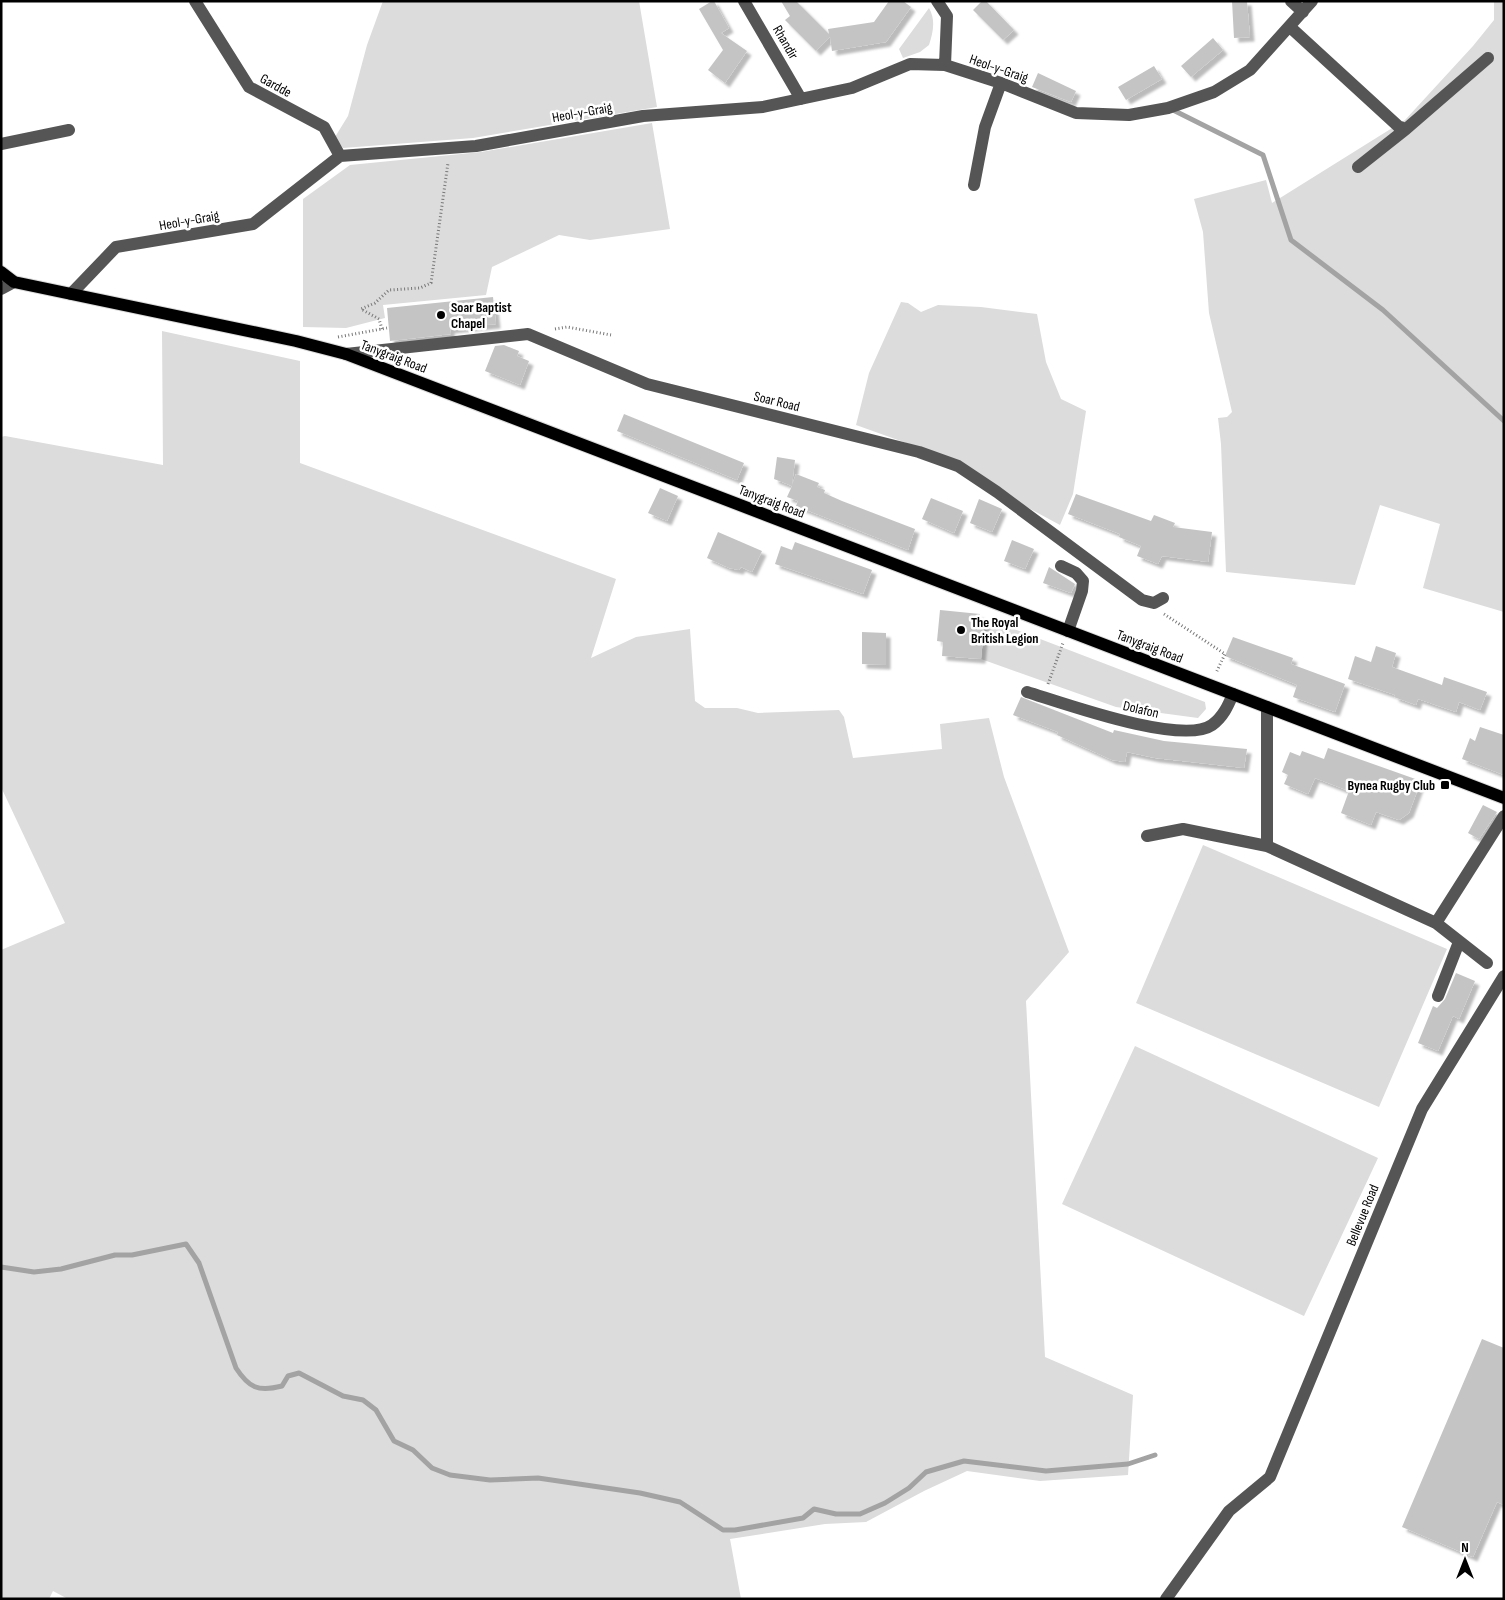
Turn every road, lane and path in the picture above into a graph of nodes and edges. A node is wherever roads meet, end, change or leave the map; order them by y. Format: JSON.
{"nodes":[{"id":1,"x":195,"y":1,"type":"edge"},
{"id":2,"x":744,"y":1,"type":"edge"},
{"id":3,"x":937,"y":1,"type":"edge"},
{"id":4,"x":1291,"y":1,"type":"edge"},
{"id":5,"x":1312,"y":1,"type":"edge"},
{"id":6,"x":1303,"y":12,"type":"junction"},
{"id":7,"x":1290,"y":27,"type":"junction"},
{"id":8,"x":1488,"y":58,"type":"dead end"},
{"id":9,"x":944,"y":66,"type":"junction"},
{"id":10,"x":1001,"y":83,"type":"junction"},
{"id":11,"x":801,"y":98,"type":"junction"},
{"id":12,"x":1406,"y":129,"type":"junction"},
{"id":13,"x":69,"y":130,"type":"dead end"},
{"id":14,"x":1,"y":144,"type":"edge"},
{"id":15,"x":340,"y":156,"type":"junction"},
{"id":16,"x":448,"y":161,"type":"dead end"},
{"id":17,"x":1358,"y":167,"type":"dead end"},
{"id":18,"x":974,"y":185,"type":"dead end"},
{"id":19,"x":1,"y":272,"type":"edge"},
{"id":20,"x":14,"y":282,"type":"junction"},
{"id":21,"x":1,"y":289,"type":"edge"},
{"id":22,"x":70,"y":294,"type":"junction"},
{"id":23,"x":387,"y":328,"type":"dead end"},
{"id":24,"x":382,"y":329,"type":"junction"},
{"id":25,"x":528,"y":334,"type":"junction"},
{"id":26,"x":610,"y":335,"type":"dead end"},
{"id":27,"x":332,"y":338,"type":"dead end"},
{"id":28,"x":346,"y":354,"type":"junction"},
{"id":29,"x":1060,"y":566,"type":"dead end"},
{"id":30,"x":1162,"y":598,"type":"dead end"},
{"id":31,"x":1142,"y":600,"type":"junction"},
{"id":32,"x":1068,"y":630,"type":"junction"},
{"id":33,"x":1216,"y":674,"type":"dead end"},
{"id":34,"x":1027,"y":692,"type":"dead end"},
{"id":35,"x":1233,"y":694,"type":"junction"},
{"id":36,"x":1044,"y":697,"type":"junction"},
{"id":37,"x":1267,"y":707,"type":"junction"},
{"id":38,"x":1504,"y":798,"type":"edge"},
{"id":39,"x":1504,"y":816,"type":"edge"},
{"id":40,"x":1147,"y":836,"type":"dead end"},
{"id":41,"x":1267,"y":846,"type":"junction"},
{"id":42,"x":1436,"y":923,"type":"junction"},
{"id":43,"x":1459,"y":942,"type":"junction"},
{"id":44,"x":1487,"y":963,"type":"dead end"},
{"id":45,"x":1504,"y":976,"type":"edge"},
{"id":46,"x":1438,"y":996,"type":"dead end"},
{"id":47,"x":1166,"y":1599,"type":"edge"}],
"edges":[{"from":1,"to":15,"type":"street","name":"Gardde"},
{"from":2,"to":11,"type":"street","name":"Rhandir"},
{"from":3,"to":9,"type":"street"},
{"from":4,"to":6,"type":"street"},
{"from":5,"to":6,"type":"street","name":"Heol-y-Graig"},
{"from":6,"to":7,"type":"street","name":"Heol-y-Graig"},
{"from":7,"to":10,"type":"street","name":"Heol-y-Graig"},
{"from":7,"to":12,"type":"street"},
{"from":8,"to":12,"type":"street"},
{"from":9,"to":10,"type":"street","name":"Heol-y-Graig"},
{"from":9,"to":11,"type":"street","name":"Heol-y-Graig"},
{"from":10,"to":18,"type":"street"},
{"from":11,"to":15,"type":"street","name":"Heol-y-Graig"},
{"from":12,"to":17,"type":"street"},
{"from":13,"to":14,"type":"street"},
{"from":15,"to":22,"type":"street","name":"Heol-y-Graig"},
{"from":16,"to":24,"type":"path"},
{"from":19,"to":20,"type":"main road"},
{"from":20,"to":21,"type":"street"},
{"from":20,"to":22,"type":"main road","name":"Tanygraig Road"},
{"from":22,"to":28,"type":"main road","name":"Tanygraig Road"},
{"from":23,"to":24,"type":"path"},
{"from":24,"to":27,"type":"path"},
{"from":25,"to":26,"type":"path"},
{"from":25,"to":28,"type":"street","name":"Soar Road"},
{"from":25,"to":31,"type":"street","name":"Soar Road"},
{"from":28,"to":32,"type":"main road","name":"Tanygraig Road"},
{"from":29,"to":32,"type":"street"},
{"from":30,"to":31,"type":"street"},
{"from":31,"to":33,"type":"path"},
{"from":32,"to":35,"type":"main road","name":"Tanygraig Road"},
{"from":32,"to":36,"type":"path"},
{"from":34,"to":36,"type":"street","name":"Dolafon"},
{"from":35,"to":36,"type":"street","name":"Dolafon"},
{"from":35,"to":37,"type":"main road","name":"Tanygraig Road"},
{"from":37,"to":38,"type":"main road","name":"Tanygraig Road"},
{"from":37,"to":41,"type":"street"},
{"from":39,"to":42,"type":"street"},
{"from":40,"to":41,"type":"street"},
{"from":41,"to":42,"type":"street"},
{"from":42,"to":43,"type":"street"},
{"from":43,"to":44,"type":"street"},
{"from":43,"to":46,"type":"street"},
{"from":45,"to":47,"type":"street","name":"Bellevue Road"}]}
